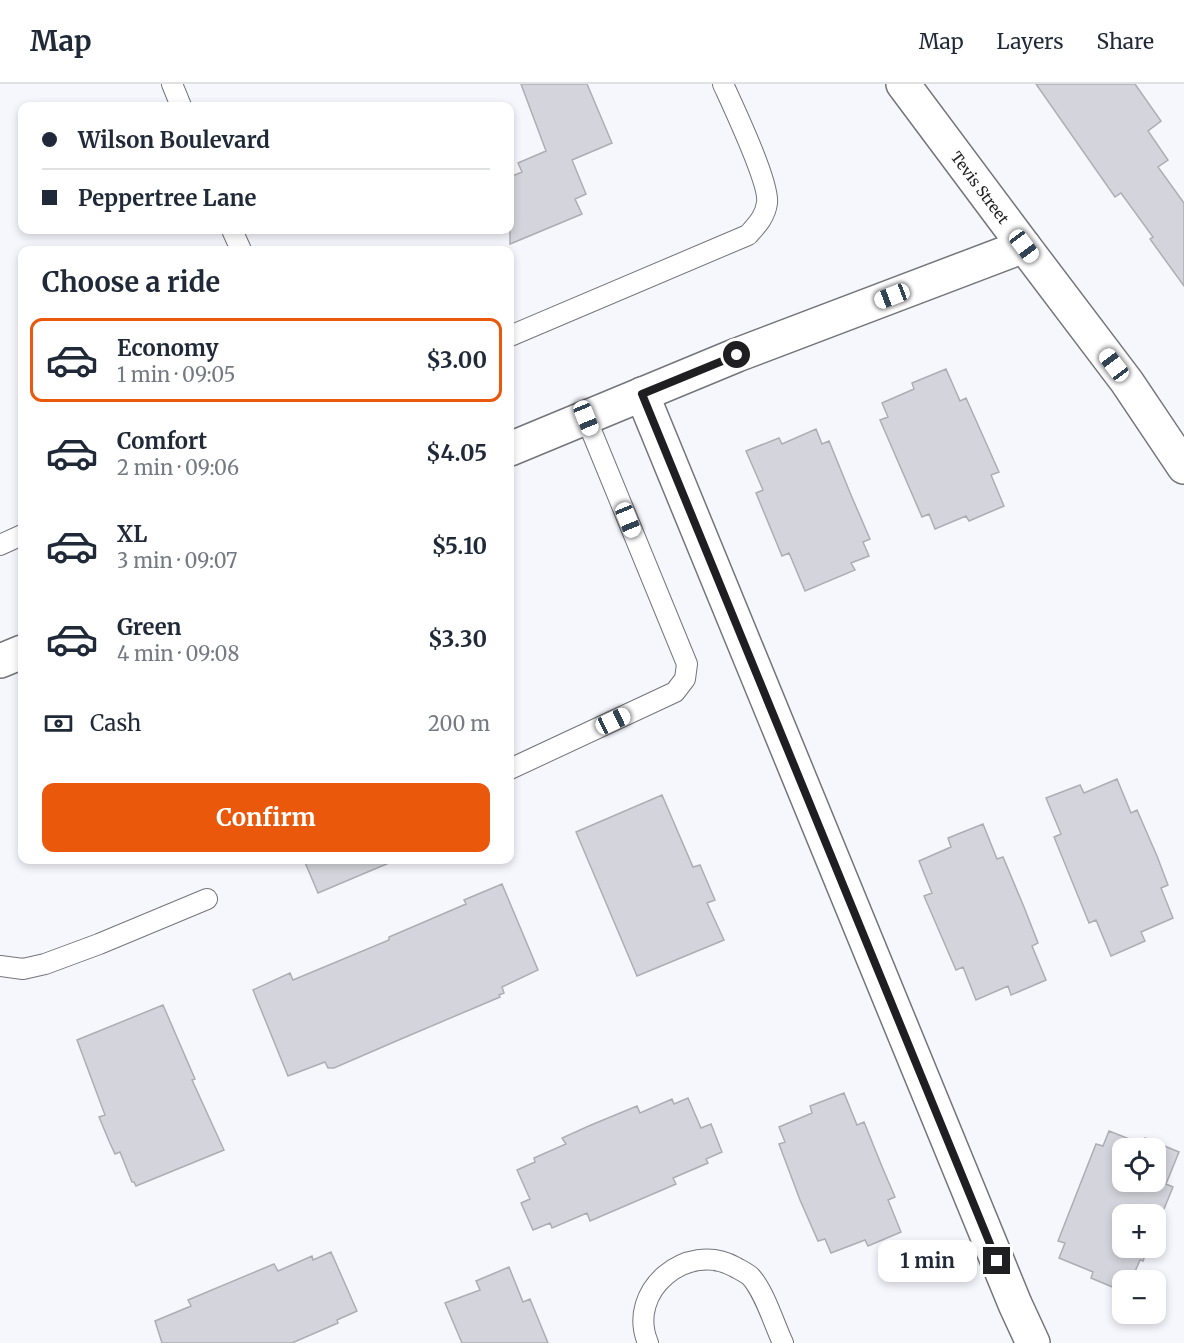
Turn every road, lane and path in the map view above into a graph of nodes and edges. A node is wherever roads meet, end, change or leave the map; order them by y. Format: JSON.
{"nodes":[{"id":1,"x":172,"y":84,"type":"edge"},
{"id":2,"x":723,"y":84,"type":"edge"},
{"id":3,"x":903,"y":84,"type":"edge"},
{"id":4,"x":179,"y":102,"type":"edge"},
{"id":5,"x":1024,"y":246,"type":"junction"},
{"id":6,"x":514,"y":334,"type":"edge"},
{"id":7,"x":642,"y":394,"type":"junction"},
{"id":8,"x":586,"y":418,"type":"junction"},
{"id":9,"x":514,"y":447,"type":"edge"},
{"id":10,"x":1184,"y":466,"type":"edge"},
{"id":11,"x":18,"y":537,"type":"edge"},
{"id":12,"x":0,"y":545,"type":"edge"},
{"id":13,"x":18,"y":654,"type":"edge"},
{"id":14,"x":0,"y":661,"type":"edge"},
{"id":15,"x":514,"y":767,"type":"edge"},
{"id":16,"x":207,"y":899,"type":"dead end"},
{"id":17,"x":0,"y":966,"type":"edge"},
{"id":18,"x":648,"y":1343,"type":"edge"},
{"id":19,"x":783,"y":1343,"type":"edge"},
{"id":20,"x":1033,"y":1343,"type":"edge"}],
"edges":[{"from":1,"to":4,"type":"lane"},
{"from":2,"to":6,"type":"lane"},
{"from":3,"to":5,"type":"street","name":"Tevis Street"},
{"from":5,"to":7,"type":"street"},
{"from":5,"to":10,"type":"street","name":"Tevis Street"},
{"from":7,"to":8,"type":"street"},
{"from":7,"to":20,"type":"street"},
{"from":8,"to":9,"type":"street"},
{"from":8,"to":15,"type":"lane"},
{"from":11,"to":12,"type":"lane"},
{"from":13,"to":14,"type":"street"},
{"from":16,"to":17,"type":"lane"},
{"from":18,"to":19,"type":"lane"}]}
